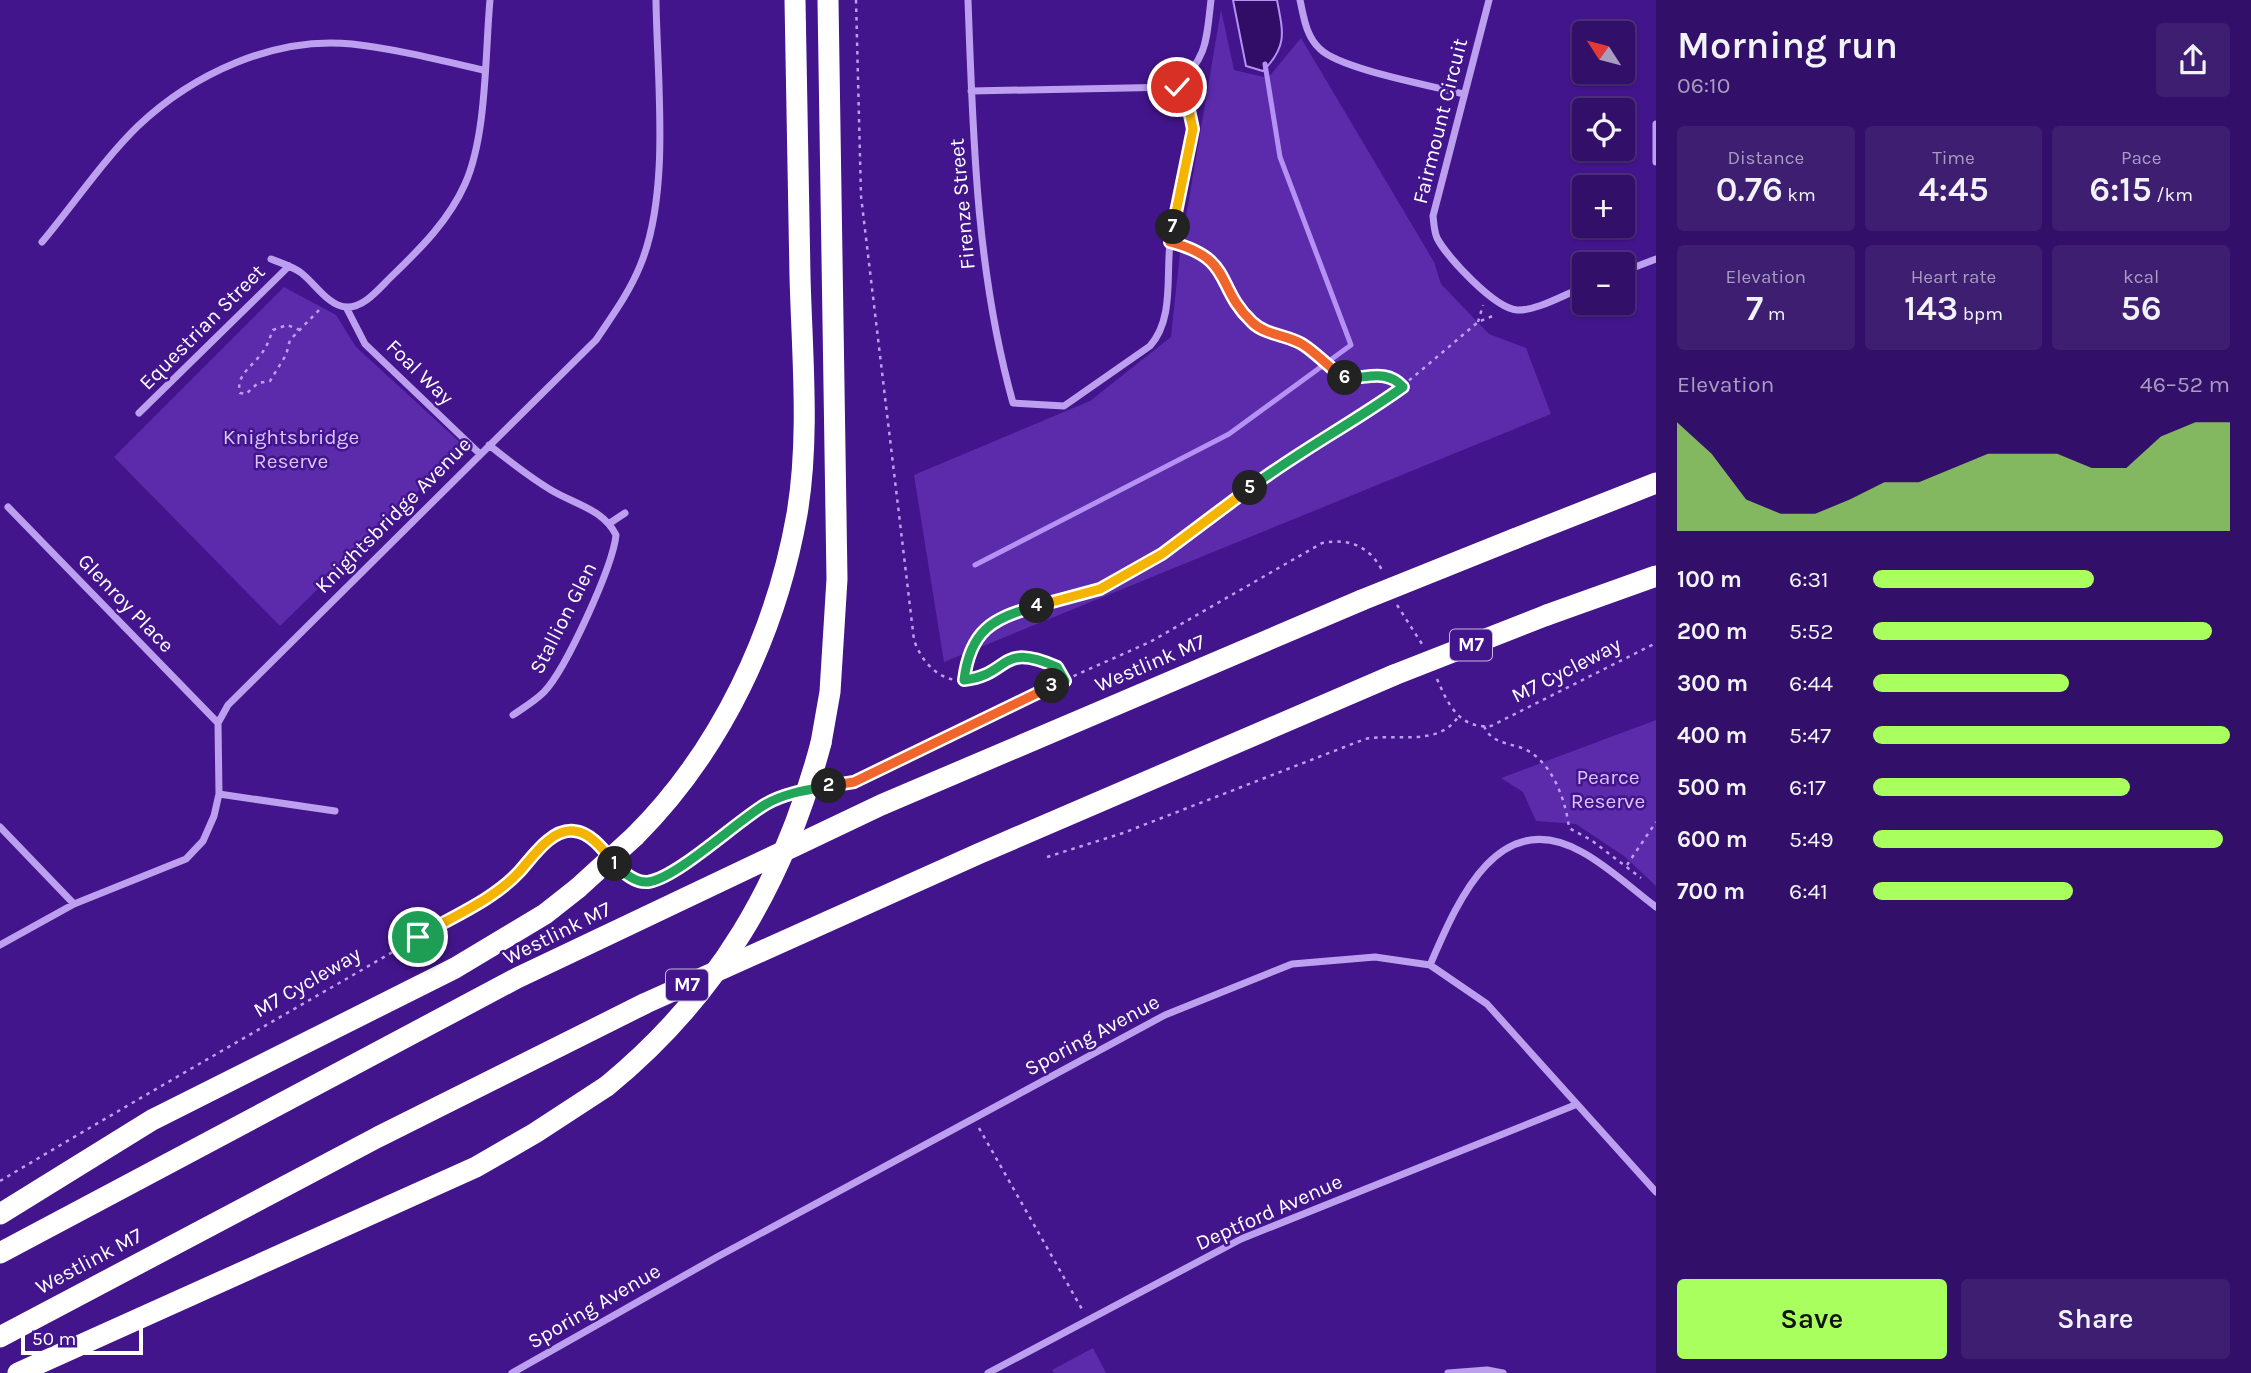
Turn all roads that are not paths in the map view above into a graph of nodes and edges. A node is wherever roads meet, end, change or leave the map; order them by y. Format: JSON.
{"nodes":[{"id":1,"x":490,"y":0,"type":"edge"},
{"id":2,"x":656,"y":0,"type":"edge"},
{"id":3,"x":795,"y":0,"type":"edge"},
{"id":4,"x":828,"y":0,"type":"edge"},
{"id":5,"x":968,"y":0,"type":"edge"},
{"id":6,"x":1211,"y":0,"type":"edge"},
{"id":7,"x":1300,"y":0,"type":"edge"},
{"id":8,"x":1489,"y":0,"type":"edge"},
{"id":9,"x":483,"y":70,"type":"junction"},
{"id":10,"x":1177,"y":87,"type":"junction"},
{"id":11,"x":971,"y":91,"type":"junction"},
{"id":12,"x":1465,"y":94,"type":"junction"},
{"id":13,"x":1656,"y":124,"type":"edge"},
{"id":14,"x":1656,"y":162,"type":"edge"},
{"id":15,"x":42,"y":242,"type":"dead end"},
{"id":16,"x":271,"y":259,"type":"dead end"},
{"id":17,"x":1656,"y":260,"type":"edge"},
{"id":18,"x":289,"y":266,"type":"junction"},
{"id":19,"x":1635,"y":267,"type":"edge"},
{"id":20,"x":1572,"y":292,"type":"edge"},
{"id":21,"x":346,"y":307,"type":"junction"},
{"id":22,"x":139,"y":413,"type":"dead end"},
{"id":23,"x":489,"y":445,"type":"junction"},
{"id":24,"x":480,"y":454,"type":"junction"},
{"id":25,"x":1656,"y":483,"type":"edge"},
{"id":26,"x":8,"y":507,"type":"dead end"},
{"id":27,"x":625,"y":513,"type":"dead end"},
{"id":28,"x":610,"y":523,"type":"junction"},
{"id":29,"x":1656,"y":576,"type":"edge"},
{"id":30,"x":513,"y":715,"type":"dead end"},
{"id":31,"x":218,"y":723,"type":"junction"},
{"id":32,"x":219,"y":794,"type":"junction"},
{"id":33,"x":335,"y":811,"type":"dead end"},
{"id":34,"x":0,"y":827,"type":"edge"},
{"id":35,"x":74,"y":904,"type":"junction"},
{"id":36,"x":1656,"y":907,"type":"edge"},
{"id":37,"x":0,"y":945,"type":"edge"},
{"id":38,"x":1430,"y":965,"type":"junction"},
{"id":39,"x":1575,"y":1105,"type":"junction"},
{"id":40,"x":1656,"y":1192,"type":"edge"},
{"id":41,"x":0,"y":1214,"type":"edge"},
{"id":42,"x":0,"y":1253,"type":"edge"},
{"id":43,"x":0,"y":1337,"type":"edge"},
{"id":44,"x":18,"y":1373,"type":"edge"},
{"id":45,"x":512,"y":1373,"type":"edge"},
{"id":46,"x":988,"y":1373,"type":"edge"},
{"id":47,"x":1448,"y":1373,"type":"edge"},
{"id":48,"x":1503,"y":1373,"type":"edge"}],
"edges":[{"from":1,"to":9,"type":"street"},
{"from":2,"to":23,"type":"street","name":"Knightsbridge Avenue"},
{"from":3,"to":41,"type":"highway","bridge":true},
{"from":4,"to":44,"type":"highway","bridge":true},
{"from":5,"to":11,"type":"street","name":"Firenze Street"},
{"from":6,"to":10,"type":"street"},
{"from":7,"to":12,"type":"street"},
{"from":8,"to":12,"type":"street","name":"Fairmount Circuit"},
{"from":9,"to":15,"type":"street"},
{"from":9,"to":21,"type":"street"},
{"from":10,"to":11,"type":"street"},
{"from":10,"to":11,"type":"street","name":"Firenze Street"},
{"from":12,"to":20,"type":"street","name":"Fairmount Circuit"},
{"from":13,"to":14,"type":"street"},
{"from":16,"to":18,"type":"street","name":"Equestrian Street"},
{"from":17,"to":19,"type":"street"},
{"from":18,"to":21,"type":"street","name":"Equestrian Street"},
{"from":18,"to":22,"type":"street","name":"Equestrian Street"},
{"from":21,"to":24,"type":"street","name":"Foal Way"},
{"from":23,"to":24,"type":"street","name":"Knightsbridge Avenue"},
{"from":23,"to":28,"type":"street"},
{"from":24,"to":31,"type":"street","name":"Knightsbridge Avenue"},
{"from":25,"to":42,"type":"highway","name":"Westlink M7","bridge":true},
{"from":26,"to":31,"type":"street","name":"Glenroy Place"},
{"from":27,"to":28,"type":"street"},
{"from":28,"to":30,"type":"street","name":"Stallion Glen"},
{"from":29,"to":43,"type":"highway","name":"Westlink M7","number":"M7","bridge":true},
{"from":31,"to":32,"type":"street"},
{"from":32,"to":33,"type":"street"},
{"from":32,"to":35,"type":"street"},
{"from":34,"to":35,"type":"street"},
{"from":35,"to":37,"type":"street"},
{"from":36,"to":38,"type":"street"},
{"from":38,"to":39,"type":"street","name":"Sporing Avenue"},
{"from":38,"to":45,"type":"street","name":"Sporing Avenue"},
{"from":39,"to":40,"type":"street","name":"Sporing Avenue"},
{"from":39,"to":46,"type":"street","name":"Deptford Avenue"},
{"from":47,"to":48,"type":"street"}]}
